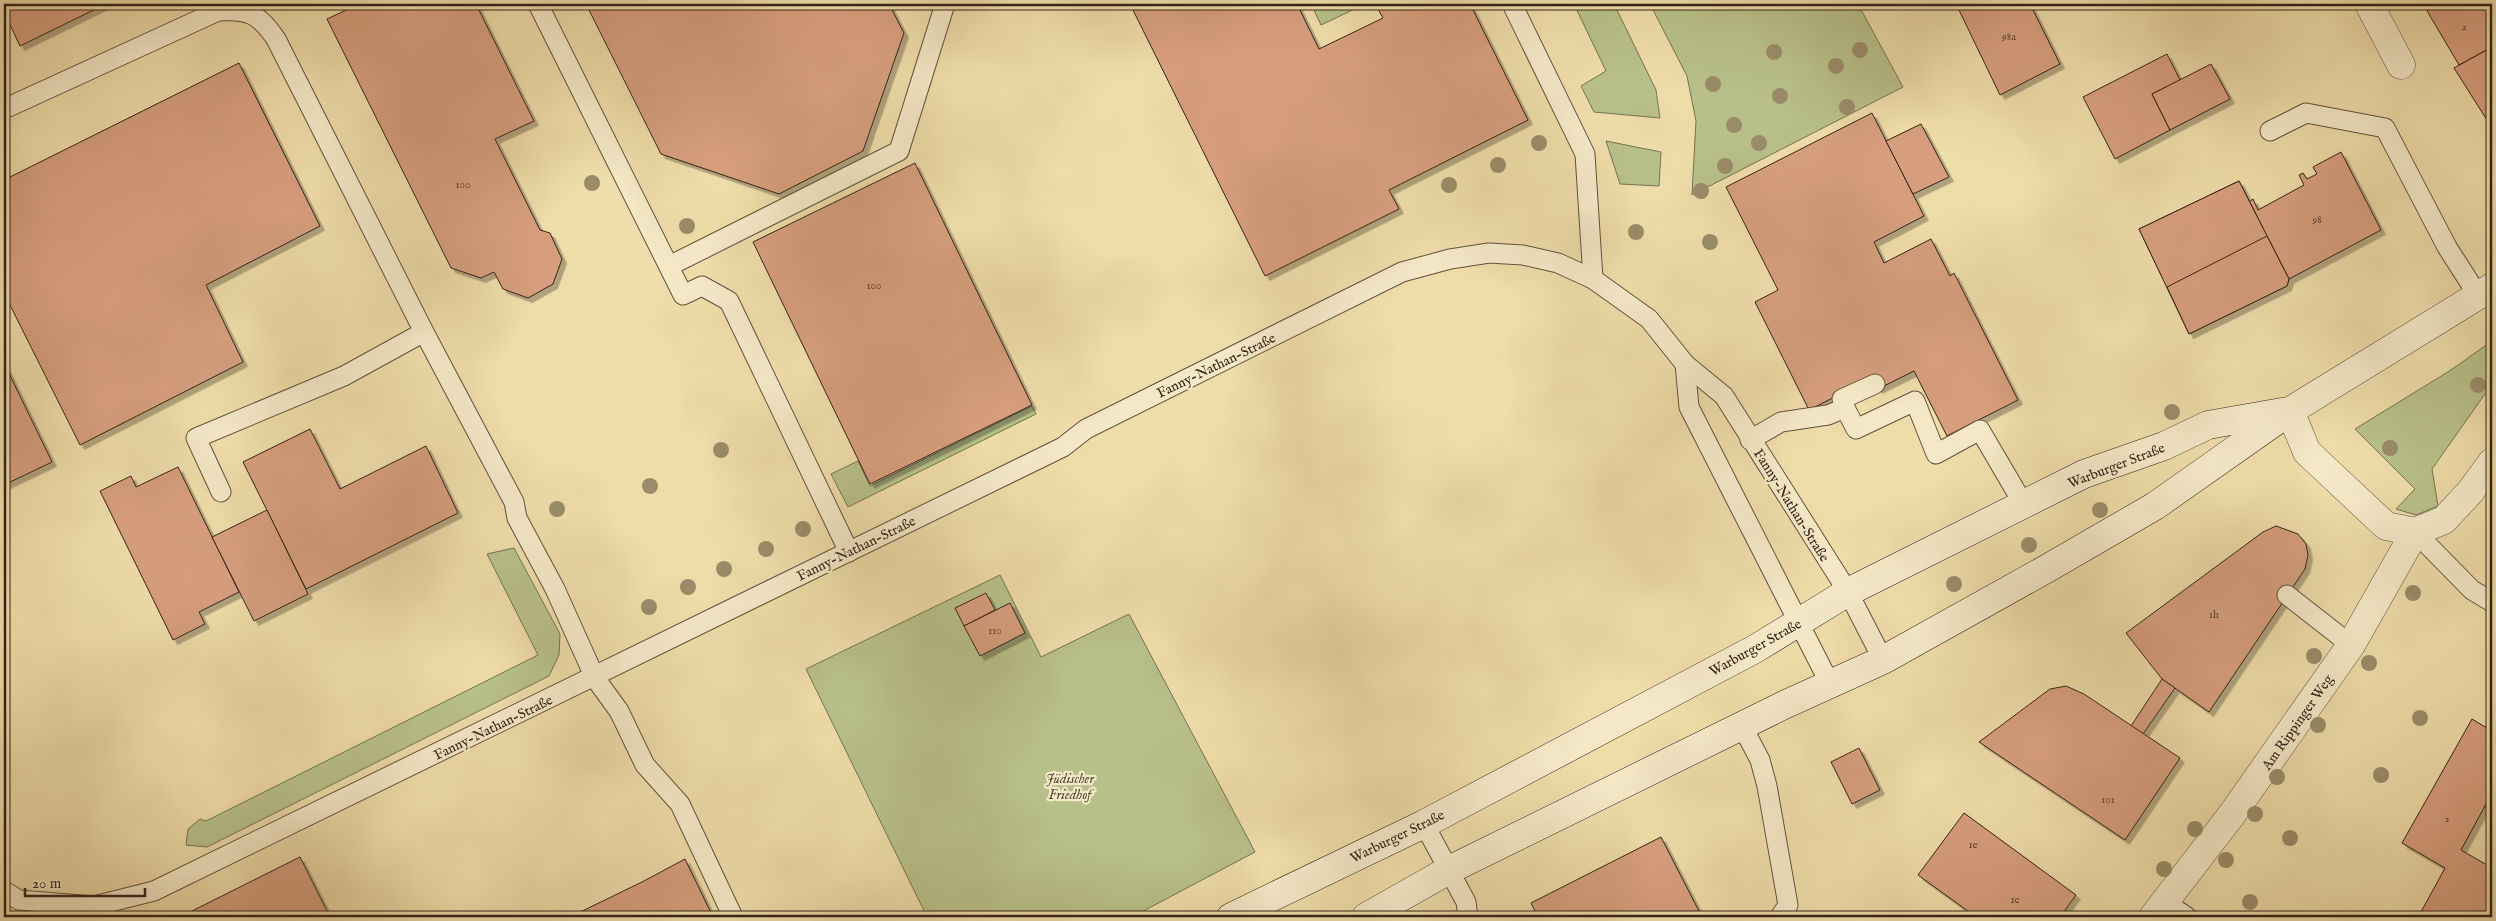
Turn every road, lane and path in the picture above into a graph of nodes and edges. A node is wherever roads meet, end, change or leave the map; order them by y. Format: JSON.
{"nodes":[{"id":1,"x":538,"y":4,"type":"edge"},
{"id":2,"x":945,"y":4,"type":"edge"},
{"id":3,"x":1512,"y":4,"type":"edge"},
{"id":4,"x":2369,"y":4,"type":"edge"},
{"id":5,"x":2401,"y":65,"type":"dead end"},
{"id":6,"x":4,"y":109,"type":"edge"},
{"id":7,"x":2270,"y":131,"type":"dead end"},
{"id":8,"x":670,"y":266,"type":"junction"},
{"id":9,"x":1593,"y":279,"type":"junction"},
{"id":10,"x":2486,"y":292,"type":"edge"},
{"id":11,"x":424,"y":332,"type":"junction"},
{"id":12,"x":1685,"y":364,"type":"junction"},
{"id":13,"x":1875,"y":384,"type":"dead end"},
{"id":14,"x":1845,"y":408,"type":"junction"},
{"id":15,"x":2290,"y":411,"type":"junction"},
{"id":16,"x":1750,"y":440,"type":"junction"},
{"id":17,"x":2492,"y":462,"type":"edge"},
{"id":18,"x":221,"y":492,"type":"dead end"},
{"id":19,"x":2024,"y":505,"type":"junction"},
{"id":20,"x":2415,"y":532,"type":"junction"},
{"id":21,"x":849,"y":552,"type":"junction"},
{"id":22,"x":1848,"y":592,"type":"junction"},
{"id":23,"x":2287,"y":595,"type":"dead end"},
{"id":24,"x":2492,"y":602,"type":"edge"},
{"id":25,"x":1798,"y":623,"type":"junction"},
{"id":26,"x":2351,"y":645,"type":"junction"},
{"id":27,"x":1883,"y":660,"type":"junction"},
{"id":28,"x":595,"y":678,"type":"junction"},
{"id":29,"x":1830,"y":684,"type":"junction"},
{"id":30,"x":1742,"y":726,"type":"junction"},
{"id":31,"x":1424,"y":824,"type":"junction"},
{"id":32,"x":1449,"y":870,"type":"junction"},
{"id":33,"x":4,"y":891,"type":"edge"},
{"id":34,"x":2159,"y":910,"type":"edge"},
{"id":35,"x":733,"y":917,"type":"edge"},
{"id":36,"x":1231,"y":917,"type":"edge"},
{"id":37,"x":1366,"y":917,"type":"edge"},
{"id":38,"x":1468,"y":917,"type":"edge"},
{"id":39,"x":1780,"y":917,"type":"edge"},
{"id":40,"x":2187,"y":917,"type":"edge"}],
"edges":[{"from":1,"to":8,"type":"lane"},
{"from":2,"to":8,"type":"lane"},
{"from":3,"to":9,"type":"lane"},
{"from":4,"to":5,"type":"main road"},
{"from":6,"to":11,"type":"lane"},
{"from":7,"to":10,"type":"lane"},
{"from":8,"to":21,"type":"lane"},
{"from":9,"to":12,"type":"lane","name":"Fanny-Nathan-Straße"},
{"from":9,"to":21,"type":"lane","name":"Fanny-Nathan-Straße"},
{"from":10,"to":15,"type":"main road","name":"Warburger Straße"},
{"from":11,"to":18,"type":"lane"},
{"from":11,"to":28,"type":"lane"},
{"from":12,"to":16,"type":"lane","name":"Fanny-Nathan-Straße"},
{"from":12,"to":25,"type":"lane"},
{"from":13,"to":14,"type":"lane"},
{"from":14,"to":16,"type":"lane"},
{"from":14,"to":19,"type":"lane"},
{"from":15,"to":19,"type":"main road","name":"Warburger Straße"},
{"from":15,"to":20,"type":"main road"},
{"from":15,"to":27,"type":"main road","name":"Warburger Straße"},
{"from":16,"to":22,"type":"lane","name":"Fanny-Nathan-Straße"},
{"from":17,"to":20,"type":"main road"},
{"from":19,"to":22,"type":"main road","name":"Warburger Straße"},
{"from":20,"to":24,"type":"lane"},
{"from":20,"to":26,"type":"main road","name":"Am Rippinger Weg"},
{"from":21,"to":28,"type":"lane","name":"Fanny-Nathan-Straße"},
{"from":22,"to":25,"type":"main road","name":"Warburger Straße"},
{"from":22,"to":27,"type":"lane","name":"Fanny-Nathan-Straße"},
{"from":23,"to":26,"type":"lane"},
{"from":25,"to":29,"type":"lane"},
{"from":25,"to":31,"type":"main road","name":"Warburger Straße"},
{"from":26,"to":34,"type":"main road","name":"Am Rippinger Weg"},
{"from":27,"to":29,"type":"main road","name":"Warburger Straße"},
{"from":28,"to":33,"type":"lane","name":"Fanny-Nathan-Straße"},
{"from":28,"to":35,"type":"lane"},
{"from":29,"to":30,"type":"main road","name":"Warburger Straße"},
{"from":30,"to":32,"type":"main road","name":"Warburger Straße"},
{"from":30,"to":39,"type":"lane"},
{"from":31,"to":32,"type":"lane"},
{"from":31,"to":36,"type":"main road","name":"Warburger Straße"},
{"from":32,"to":37,"type":"main road","name":"Warburger Straße"},
{"from":32,"to":38,"type":"lane"},
{"from":34,"to":40,"type":"lane","name":"Am Rippinger Weg"}]}
